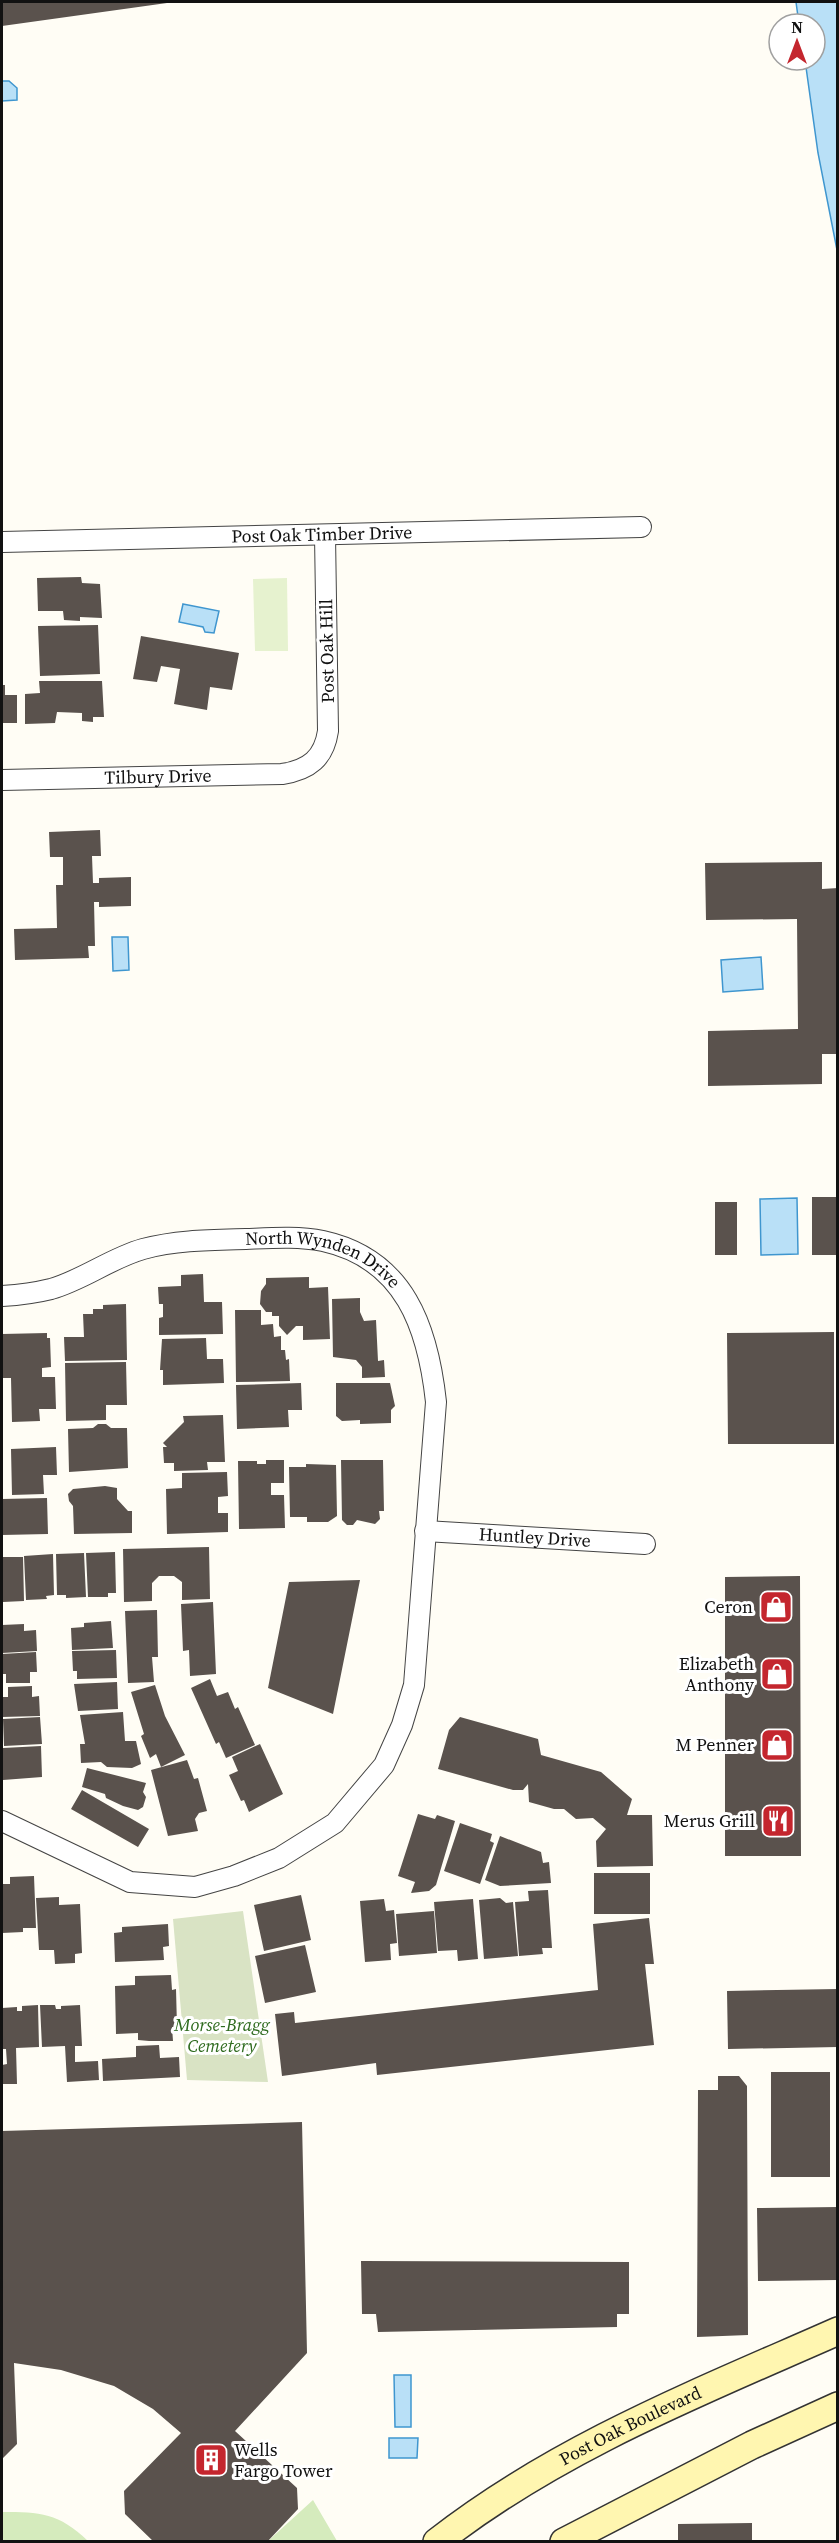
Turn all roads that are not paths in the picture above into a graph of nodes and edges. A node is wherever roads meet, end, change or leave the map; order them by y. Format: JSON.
{"nodes":[{"id":1,"x":641,"y":527,"type":"dead end"},
{"id":2,"x":326,"y":535,"type":"junction"},
{"id":3,"x":2,"y":542,"type":"edge"},
{"id":4,"x":313,"y":762,"type":"joint"},
{"id":5,"x":2,"y":780,"type":"edge"},
{"id":6,"x":2,"y":1296,"type":"edge"},
{"id":7,"x":425,"y":1531,"type":"junction"},
{"id":8,"x":645,"y":1544,"type":"dead end"},
{"id":9,"x":2,"y":1821,"type":"edge"},
{"id":10,"x":837,"y":2331,"type":"edge"},
{"id":11,"x":837,"y":2406,"type":"edge"},
{"id":12,"x":437,"y":2541,"type":"edge"},
{"id":13,"x":564,"y":2541,"type":"edge"}],
"edges":[{"from":1,"to":2,"type":"street","name":"Post Oak Timber Drive"},
{"from":2,"to":3,"type":"street","name":"Post Oak Timber Drive"},
{"from":2,"to":4,"type":"street","name":"Post Oak Hill"},
{"from":4,"to":5,"type":"street","name":"Tilbury Drive"},
{"from":6,"to":7,"type":"street","name":"North Wynden Drive"},
{"from":7,"to":8,"type":"street","name":"Huntley Drive"},
{"from":7,"to":9,"type":"street","name":"North Wynden Drive"},
{"from":10,"to":12,"type":"main road","name":"Post Oak Boulevard"},
{"from":11,"to":13,"type":"main road"}]}
